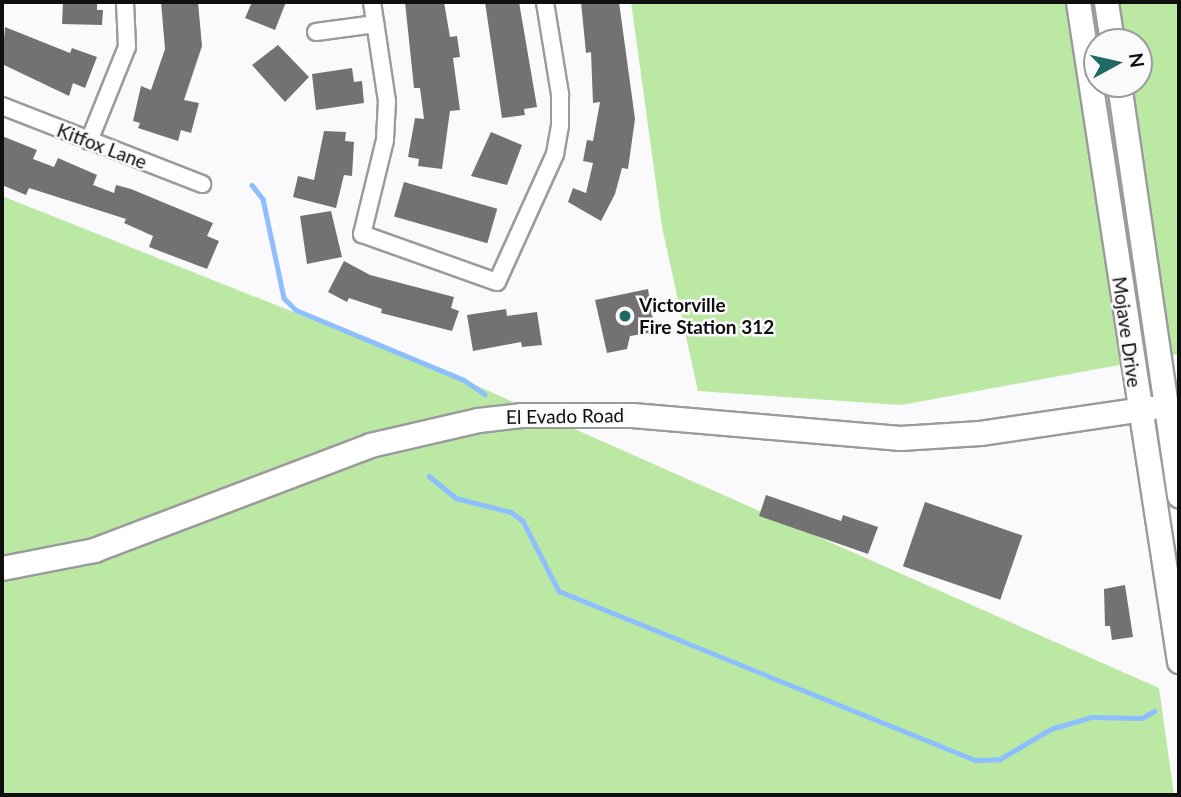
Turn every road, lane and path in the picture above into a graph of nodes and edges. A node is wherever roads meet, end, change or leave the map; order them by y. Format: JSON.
{"nodes":[{"id":1,"x":125,"y":2,"type":"edge"},
{"id":2,"x":372,"y":2,"type":"edge"},
{"id":3,"x":545,"y":2,"type":"edge"},
{"id":4,"x":1077,"y":2,"type":"edge"},
{"id":5,"x":1106,"y":2,"type":"edge"},
{"id":6,"x":375,"y":24,"type":"junction"},
{"id":7,"x":1110,"y":28,"type":"edge"},
{"id":8,"x":317,"y":32,"type":"dead end"},
{"id":9,"x":1121,"y":98,"type":"edge"},
{"id":10,"x":2,"y":106,"type":"edge"},
{"id":11,"x":1125,"y":128,"type":"junction"},
{"id":12,"x":1098,"y":132,"type":"junction"},
{"id":13,"x":89,"y":141,"type":"junction"},
{"id":14,"x":202,"y":184,"type":"dead end"},
{"id":15,"x":1144,"y":409,"type":"junction"},
{"id":16,"x":1179,"y":496,"type":"edge"},
{"id":17,"x":2,"y":568,"type":"edge"},
{"id":18,"x":1179,"y":662,"type":"edge"}],
"edges":[{"from":1,"to":13,"type":"street"},
{"from":2,"to":6,"type":"street"},
{"from":3,"to":6,"type":"street"},
{"from":4,"to":12,"type":"main road","name":"Mojave Drive"},
{"from":5,"to":7,"type":"main road"},
{"from":6,"to":8,"type":"street"},
{"from":9,"to":11,"type":"main road","name":"Mojave Drive"},
{"from":10,"to":13,"type":"street","name":"Kitfox Lane"},
{"from":11,"to":12,"type":"main road"},
{"from":11,"to":16,"type":"main road","name":"Mojave Drive"},
{"from":12,"to":15,"type":"main road","name":"Mojave Drive"},
{"from":13,"to":14,"type":"street","name":"Kitfox Lane"},
{"from":15,"to":17,"type":"main road","name":"El Evado Road"},
{"from":15,"to":18,"type":"main road","name":"Mojave Drive"}]}
